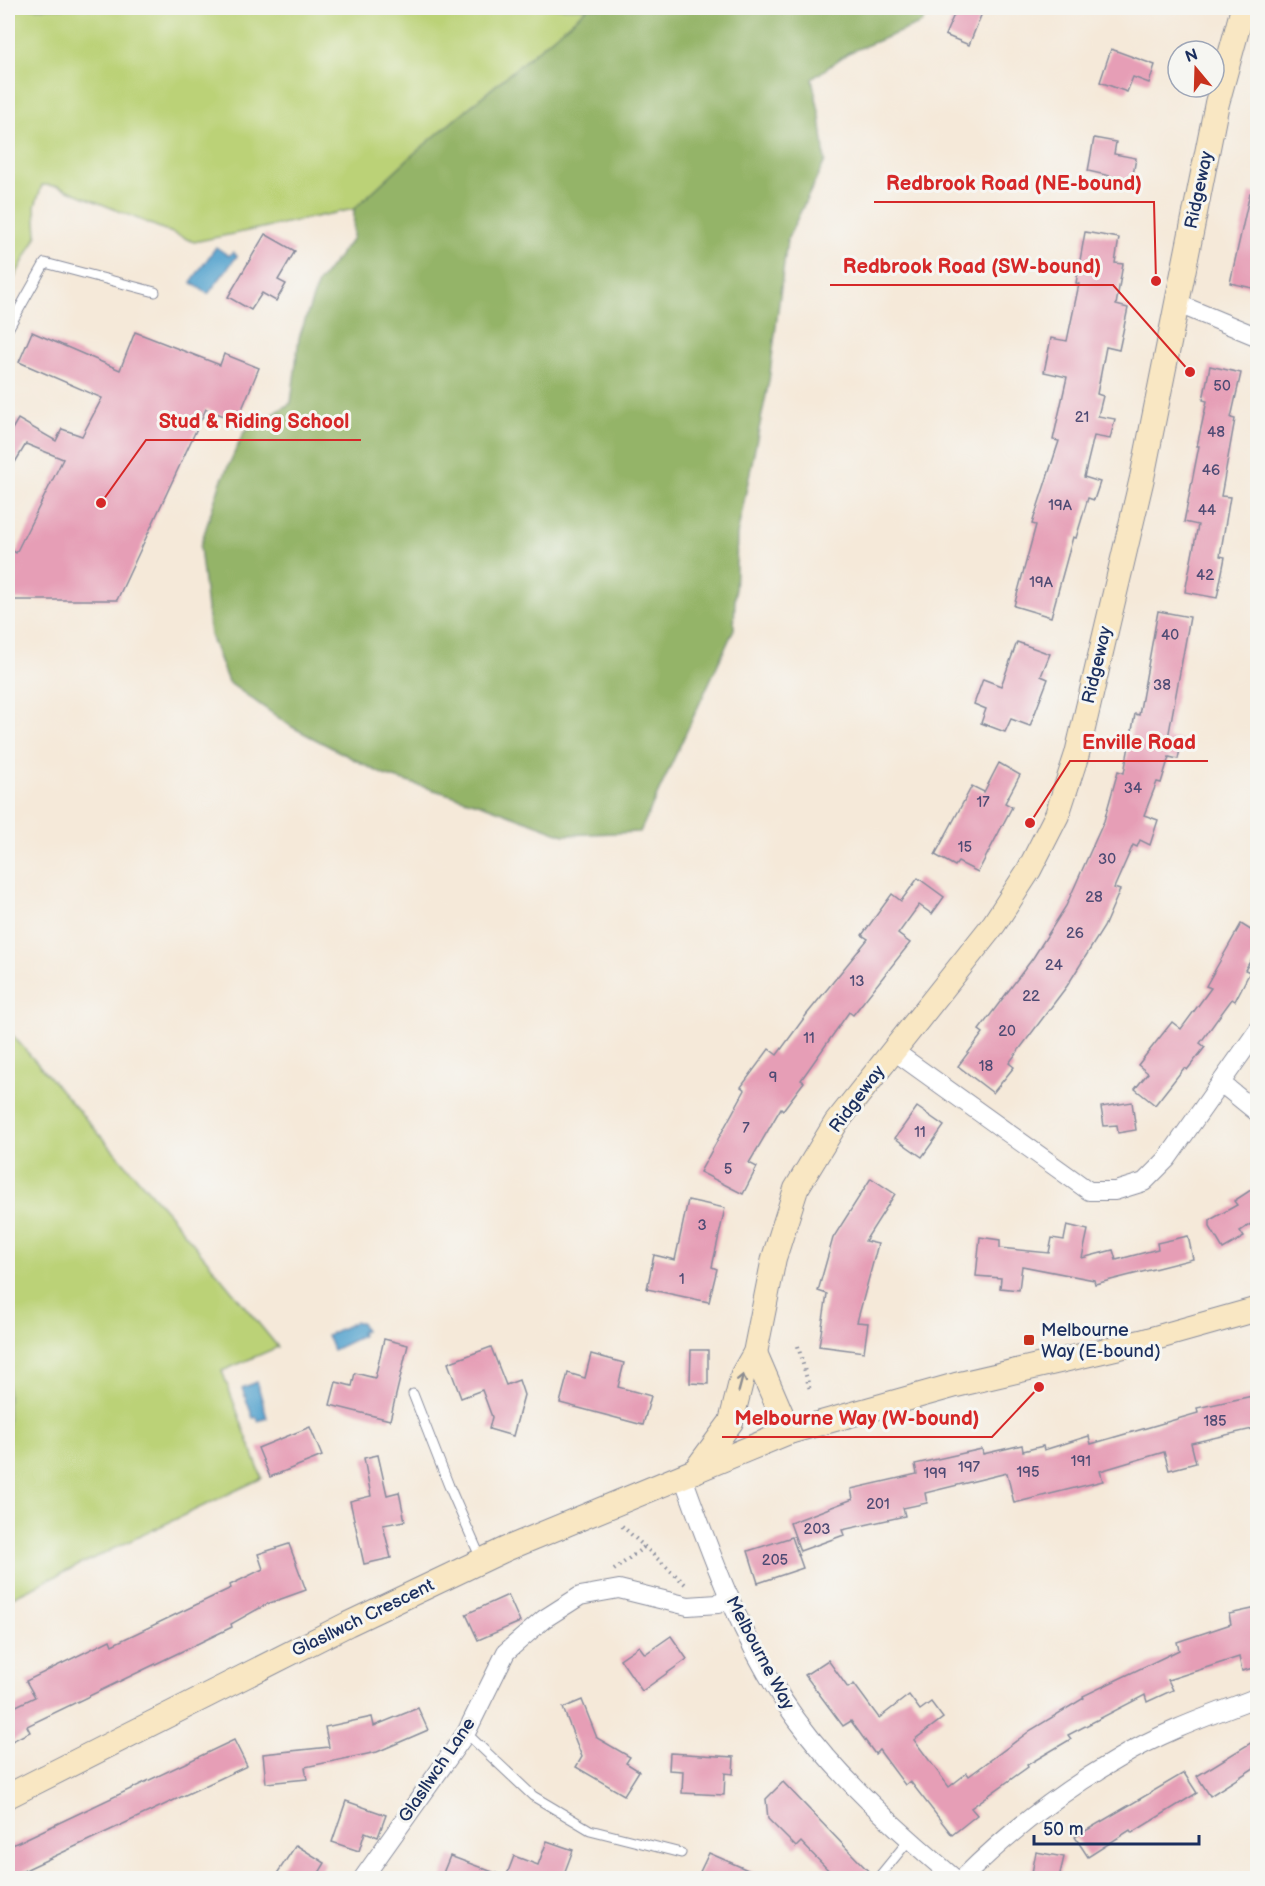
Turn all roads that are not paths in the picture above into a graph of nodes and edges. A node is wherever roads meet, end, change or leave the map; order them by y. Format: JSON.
{"nodes":[{"id":1,"x":1243,"y":8,"type":"edge"},
{"id":2,"x":155,"y":292,"type":"dead end"},
{"id":3,"x":1176,"y":303,"type":"junction"},
{"id":4,"x":8,"y":329,"type":"edge"},
{"id":5,"x":1257,"y":337,"type":"edge"},
{"id":6,"x":1257,"y":1030,"type":"edge"},
{"id":7,"x":894,"y":1051,"type":"junction"},
{"id":8,"x":1221,"y":1083,"type":"junction"},
{"id":9,"x":1257,"y":1113,"type":"edge"},
{"id":10,"x":1257,"y":1309,"type":"edge"},
{"id":11,"x":755,"y":1353,"type":"junction"},
{"id":12,"x":413,"y":1394,"type":"dead end"},
{"id":13,"x":789,"y":1432,"type":"junction"},
{"id":14,"x":689,"y":1474,"type":"junction"},
{"id":15,"x":482,"y":1561,"type":"junction"},
{"id":16,"x":729,"y":1595,"type":"junction"},
{"id":17,"x":1257,"y":1697,"type":"edge"},
{"id":18,"x":466,"y":1733,"type":"junction"},
{"id":19,"x":8,"y":1796,"type":"edge"},
{"id":20,"x":909,"y":1840,"type":"junction"},
{"id":21,"x":681,"y":1853,"type":"dead end"},
{"id":22,"x":363,"y":1878,"type":"edge"},
{"id":23,"x":878,"y":1878,"type":"edge"},
{"id":24,"x":954,"y":1878,"type":"edge"},
{"id":25,"x":963,"y":1878,"type":"edge"}],
"edges":[{"from":1,"to":3,"type":"street","name":"Ridgeway"},
{"from":2,"to":4,"type":"lane"},
{"from":3,"to":5,"type":"street"},
{"from":3,"to":7,"type":"street","name":"Ridgeway"},
{"from":6,"to":8,"type":"street"},
{"from":7,"to":8,"type":"street"},
{"from":7,"to":11,"type":"street","name":"Ridgeway"},
{"from":8,"to":9,"type":"street"},
{"from":10,"to":13,"type":"street","name":"Glasllwch Crescent"},
{"from":11,"to":13,"type":"street"},
{"from":14,"to":11,"type":"street","name":"Ridgeway","one_way":true},
{"from":12,"to":15,"type":"lane"},
{"from":13,"to":14,"type":"street","name":"Glasllwch Crescent"},
{"from":14,"to":15,"type":"street","name":"Glasllwch Crescent"},
{"from":14,"to":16,"type":"street","name":"Melbourne Way"},
{"from":15,"to":19,"type":"street","name":"Glasllwch Crescent"},
{"from":16,"to":18,"type":"street","name":"Glasllwch Lane"},
{"from":16,"to":20,"type":"street","name":"Melbourne Way"},
{"from":17,"to":25,"type":"street"},
{"from":18,"to":21,"type":"lane"},
{"from":18,"to":22,"type":"street","name":"Glasllwch Lane"},
{"from":20,"to":23,"type":"lane"},
{"from":20,"to":24,"type":"street","name":"Melbourne Way"}]}
